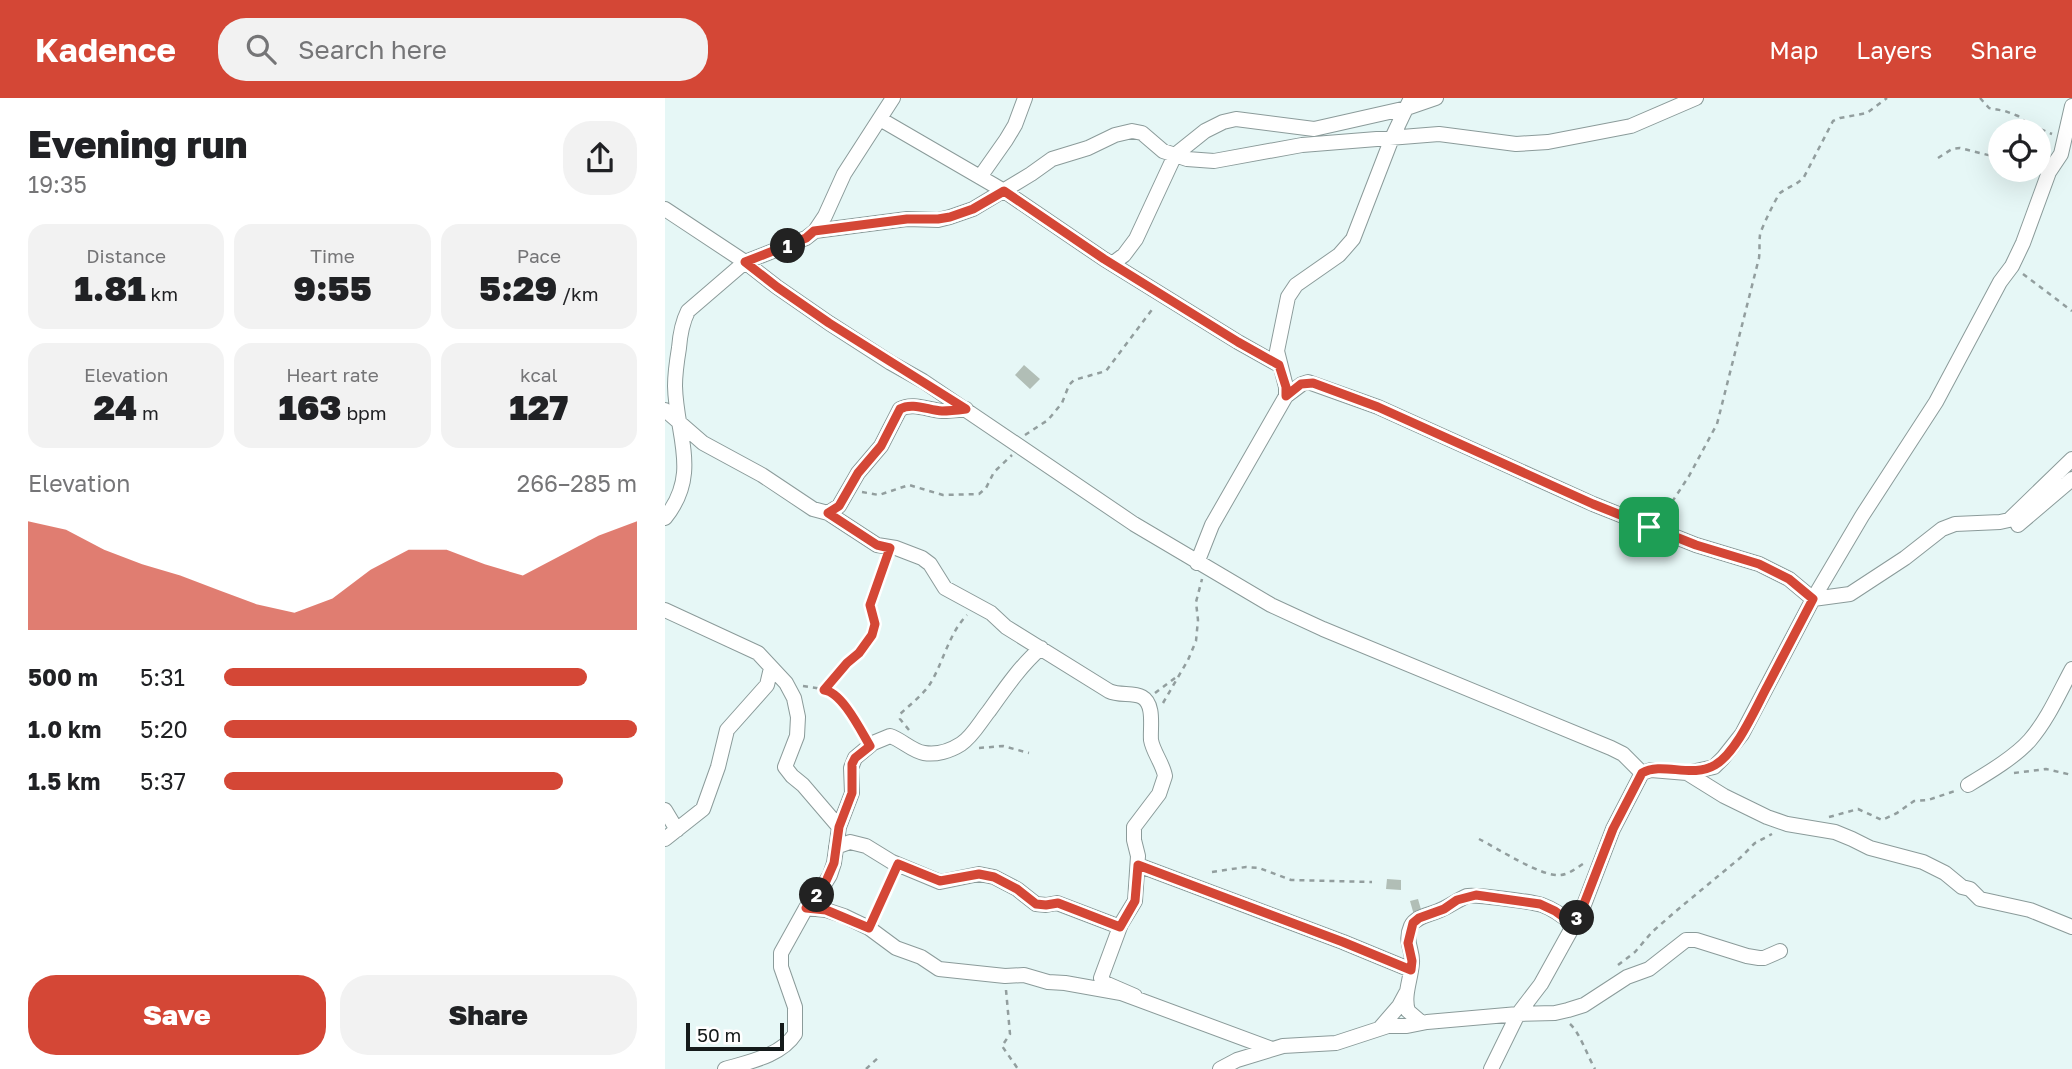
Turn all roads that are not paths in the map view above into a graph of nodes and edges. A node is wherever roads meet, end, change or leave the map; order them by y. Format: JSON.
{"nodes":[{"id":1,"x":893,"y":98,"type":"edge"},
{"id":2,"x":1025,"y":98,"type":"edge"},
{"id":3,"x":1436,"y":98,"type":"edge"},
{"id":4,"x":1696,"y":98,"type":"edge"},
{"id":5,"x":1409,"y":103,"type":"edge"},
{"id":6,"x":2072,"y":106,"type":"edge"},
{"id":7,"x":880,"y":119,"type":"junction"},
{"id":8,"x":1392,"y":138,"type":"junction"},
{"id":9,"x":2067,"y":148,"type":"edge"},
{"id":10,"x":1175,"y":155,"type":"junction"},
{"id":11,"x":980,"y":177,"type":"junction"},
{"id":12,"x":1004,"y":191,"type":"junction"},
{"id":13,"x":665,"y":209,"type":"edge"},
{"id":14,"x":814,"y":231,"type":"junction"},
{"id":15,"x":745,"y":262,"type":"junction"},
{"id":16,"x":1112,"y":264,"type":"junction"},
{"id":17,"x":1279,"y":365,"type":"junction"},
{"id":18,"x":1286,"y":396,"type":"junction"},
{"id":19,"x":966,"y":409,"type":"junction"},
{"id":20,"x":665,"y":410,"type":"edge"},
{"id":21,"x":680,"y":422,"type":"junction"},
{"id":22,"x":2072,"y":459,"type":"edge"},
{"id":23,"x":2072,"y":479,"type":"edge"},
{"id":24,"x":828,"y":513,"type":"junction"},
{"id":25,"x":665,"y":519,"type":"edge"},
{"id":26,"x":1966,"y":524,"type":"junction"},
{"id":27,"x":1201,"y":565,"type":"junction"},
{"id":28,"x":1813,"y":599,"type":"junction"},
{"id":29,"x":665,"y":610,"type":"edge"},
{"id":30,"x":1041,"y":648,"type":"junction"},
{"id":31,"x":771,"y":668,"type":"junction"},
{"id":32,"x":2072,"y":669,"type":"edge"},
{"id":33,"x":1642,"y":773,"type":"junction"},
{"id":34,"x":1687,"y":773,"type":"junction"},
{"id":35,"x":1969,"y":785,"type":"road end"},
{"id":36,"x":665,"y":810,"type":"edge"},
{"id":37,"x":839,"y":827,"type":"junction"},
{"id":38,"x":671,"y":834,"type":"edge"},
{"id":39,"x":836,"y":847,"type":"junction"},
{"id":40,"x":1138,"y":865,"type":"junction"},
{"id":41,"x":806,"y":908,"type":"junction"},
{"id":42,"x":1574,"y":925,"type":"junction"},
{"id":43,"x":1120,"y":927,"type":"junction"},
{"id":44,"x":2072,"y":927,"type":"edge"},
{"id":45,"x":1780,"y":951,"type":"dead end"},
{"id":46,"x":1411,"y":970,"type":"junction"},
{"id":47,"x":1408,"y":987,"type":"junction"},
{"id":48,"x":1135,"y":996,"type":"junction"},
{"id":49,"x":1518,"y":1014,"type":"junction"},
{"id":50,"x":1422,"y":1023,"type":"junction"},
{"id":51,"x":1380,"y":1028,"type":"junction"},
{"id":52,"x":1272,"y":1049,"type":"junction"},
{"id":53,"x":767,"y":1063,"type":"edge"},
{"id":54,"x":725,"y":1069,"type":"edge"},
{"id":55,"x":1220,"y":1069,"type":"edge"},
{"id":56,"x":1491,"y":1069,"type":"edge"}],
"edges":[{"from":1,"to":7,"type":"street"},
{"from":2,"to":11,"type":"street"},
{"from":3,"to":5,"type":"street"},
{"from":4,"to":8,"type":"street"},
{"from":5,"to":8,"type":"street"},
{"from":5,"to":10,"type":"street"},
{"from":6,"to":9,"type":"street"},
{"from":7,"to":11,"type":"street"},
{"from":7,"to":14,"type":"street"},
{"from":8,"to":10,"type":"street"},
{"from":8,"to":17,"type":"street"},
{"from":9,"to":28,"type":"street"},
{"from":10,"to":12,"type":"street"},
{"from":10,"to":16,"type":"street"},
{"from":11,"to":12,"type":"street"},
{"from":12,"to":14,"type":"street"},
{"from":12,"to":16,"type":"street"},
{"from":13,"to":15,"type":"street"},
{"from":14,"to":15,"type":"street"},
{"from":15,"to":19,"type":"street"},
{"from":15,"to":21,"type":"street"},
{"from":16,"to":17,"type":"street"},
{"from":17,"to":18,"type":"street"},
{"from":18,"to":27,"type":"street"},
{"from":18,"to":28,"type":"street"},
{"from":19,"to":24,"type":"street"},
{"from":19,"to":27,"type":"street"},
{"from":20,"to":21,"type":"street"},
{"from":21,"to":24,"type":"street"},
{"from":21,"to":25,"type":"street"},
{"from":22,"to":26,"type":"street"},
{"from":23,"to":26,"type":"street"},
{"from":24,"to":30,"type":"street"},
{"from":26,"to":28,"type":"street"},
{"from":27,"to":33,"type":"street"},
{"from":28,"to":34,"type":"street"},
{"from":29,"to":31,"type":"street"},
{"from":30,"to":37,"type":"street"},
{"from":30,"to":40,"type":"street"},
{"from":31,"to":37,"type":"street"},
{"from":31,"to":38,"type":"street"},
{"from":32,"to":35,"type":"street"},
{"from":33,"to":34,"type":"street"},
{"from":33,"to":42,"type":"street"},
{"from":34,"to":44,"type":"street"},
{"from":36,"to":38,"type":"street"},
{"from":37,"to":39,"type":"street"},
{"from":39,"to":41,"type":"street"},
{"from":39,"to":43,"type":"street"},
{"from":40,"to":43,"type":"street"},
{"from":40,"to":46,"type":"street"},
{"from":41,"to":48,"type":"street"},
{"from":41,"to":53,"type":"street"},
{"from":42,"to":46,"type":"street"},
{"from":42,"to":49,"type":"street"},
{"from":43,"to":48,"type":"street"},
{"from":45,"to":49,"type":"street"},
{"from":46,"to":47,"type":"street"},
{"from":47,"to":50,"type":"street"},
{"from":47,"to":51,"type":"street"},
{"from":48,"to":52,"type":"street"},
{"from":49,"to":50,"type":"street"},
{"from":49,"to":56,"type":"street"},
{"from":50,"to":51,"type":"street"},
{"from":51,"to":52,"type":"street"},
{"from":52,"to":55,"type":"street"},
{"from":53,"to":54,"type":"street"}]}
